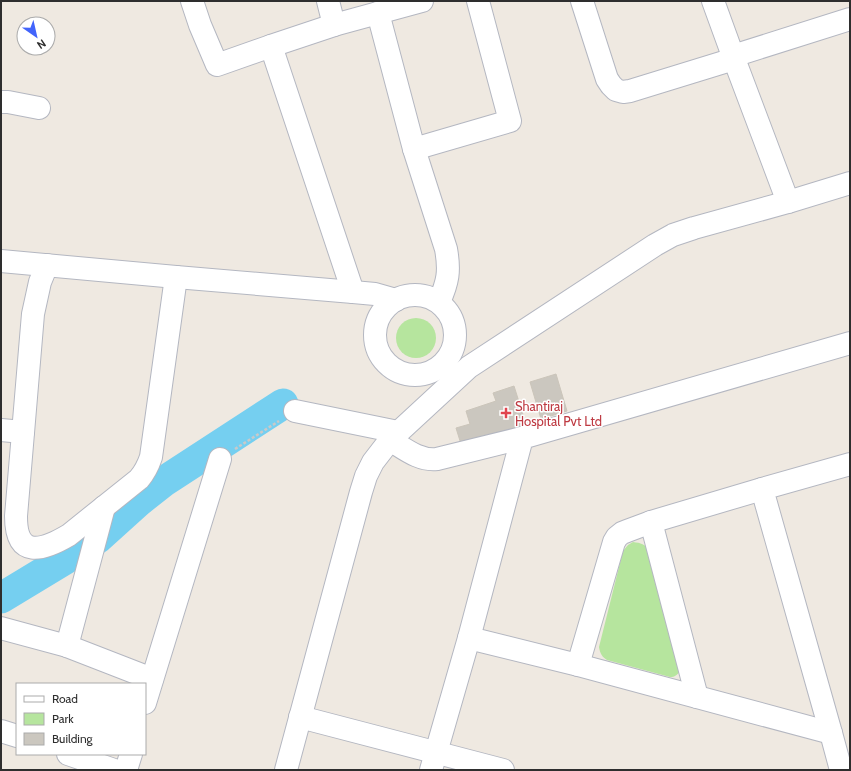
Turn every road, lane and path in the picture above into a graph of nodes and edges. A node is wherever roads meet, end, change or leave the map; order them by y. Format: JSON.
{"nodes":[{"id":1,"x":192,"y":1,"type":"edge"},
{"id":2,"x":328,"y":1,"type":"edge"},
{"id":3,"x":422,"y":1,"type":"edge"},
{"id":4,"x":478,"y":1,"type":"edge"},
{"id":5,"x":582,"y":1,"type":"edge"},
{"id":6,"x":713,"y":1,"type":"edge"},
{"id":7,"x":378,"y":13,"type":"junction"},
{"id":8,"x":850,"y":20,"type":"edge"},
{"id":9,"x":334,"y":25,"type":"junction"},
{"id":10,"x":270,"y":46,"type":"junction"},
{"id":11,"x":734,"y":58,"type":"junction"},
{"id":12,"x":1,"y":102,"type":"edge"},
{"id":13,"x":39,"y":108,"type":"dead end"},
{"id":14,"x":414,"y":149,"type":"junction"},
{"id":15,"x":850,"y":183,"type":"edge"},
{"id":16,"x":788,"y":202,"type":"junction"},
{"id":17,"x":1,"y":261,"type":"edge"},
{"id":18,"x":48,"y":265,"type":"junction"},
{"id":19,"x":176,"y":277,"type":"junction"},
{"id":20,"x":353,"y":292,"type":"junction"},
{"id":21,"x":396,"y":300,"type":"junction"},
{"id":22,"x":439,"y":302,"type":"junction"},
{"id":23,"x":850,"y":343,"type":"edge"},
{"id":24,"x":450,"y":356,"type":"junction"},
{"id":25,"x":469,"y":366,"type":"junction"},
{"id":26,"x":295,"y":411,"type":"joint"},
{"id":27,"x":1,"y":430,"type":"edge"},
{"id":28,"x":23,"y":432,"type":"junction"},
{"id":29,"x":394,"y":436,"type":"junction"},
{"id":30,"x":522,"y":438,"type":"junction"},
{"id":31,"x":220,"y":459,"type":"joint"},
{"id":32,"x":850,"y":464,"type":"edge"},
{"id":33,"x":762,"y":489,"type":"junction"},
{"id":34,"x":104,"y":507,"type":"junction"},
{"id":35,"x":651,"y":522,"type":"junction"},
{"id":36,"x":1,"y":628,"type":"edge"},
{"id":37,"x":469,"y":638,"type":"junction"},
{"id":38,"x":67,"y":646,"type":"junction"},
{"id":39,"x":578,"y":665,"type":"junction"},
{"id":40,"x":152,"y":679,"type":"junction"},
{"id":41,"x":697,"y":697,"type":"junction"},
{"id":42,"x":146,"y":700,"type":"edge"},
{"id":43,"x":300,"y":717,"type":"junction"},
{"id":44,"x":1,"y":731,"type":"edge"},
{"id":45,"x":831,"y":733,"type":"junction"},
{"id":46,"x":16,"y":736,"type":"edge"},
{"id":47,"x":71,"y":755,"type":"edge"},
{"id":48,"x":131,"y":755,"type":"edge"},
{"id":49,"x":434,"y":761,"type":"edge"},
{"id":50,"x":114,"y":770,"type":"edge"},
{"id":51,"x":126,"y":770,"type":"edge"},
{"id":52,"x":286,"y":770,"type":"edge"},
{"id":53,"x":503,"y":770,"type":"edge"},
{"id":54,"x":841,"y":770,"type":"edge"}],
"edges":[{"from":1,"to":10,"type":"street"},
{"from":2,"to":9,"type":"street"},
{"from":3,"to":7,"type":"street"},
{"from":4,"to":14,"type":"street"},
{"from":5,"to":11,"type":"street"},
{"from":6,"to":11,"type":"street"},
{"from":7,"to":9,"type":"street"},
{"from":7,"to":14,"type":"street"},
{"from":8,"to":11,"type":"street"},
{"from":9,"to":10,"type":"street"},
{"from":10,"to":20,"type":"street"},
{"from":11,"to":16,"type":"street"},
{"from":12,"to":13,"type":"street"},
{"from":14,"to":22,"type":"street"},
{"from":15,"to":16,"type":"street"},
{"from":16,"to":25,"type":"street"},
{"from":17,"to":18,"type":"street"},
{"from":18,"to":19,"type":"street"},
{"from":18,"to":28,"type":"street"},
{"from":19,"to":20,"type":"street"},
{"from":19,"to":34,"type":"street"},
{"from":20,"to":21,"type":"street"},
{"from":21,"to":22,"type":"street"},
{"from":21,"to":24,"type":"street"},
{"from":22,"to":24,"type":"street"},
{"from":23,"to":30,"type":"street"},
{"from":24,"to":25,"type":"street"},
{"from":25,"to":29,"type":"street"},
{"from":26,"to":29,"type":"street"},
{"from":26,"to":31,"type":"path"},
{"from":27,"to":28,"type":"street"},
{"from":28,"to":34,"type":"street"},
{"from":29,"to":30,"type":"street"},
{"from":29,"to":43,"type":"street"},
{"from":30,"to":37,"type":"street"},
{"from":31,"to":40,"type":"street"},
{"from":32,"to":33,"type":"street"},
{"from":33,"to":35,"type":"street"},
{"from":33,"to":45,"type":"street"},
{"from":34,"to":38,"type":"street"},
{"from":35,"to":39,"type":"street"},
{"from":35,"to":41,"type":"street"},
{"from":36,"to":38,"type":"street"},
{"from":37,"to":39,"type":"street"},
{"from":37,"to":49,"type":"street"},
{"from":38,"to":40,"type":"street"},
{"from":39,"to":41,"type":"street"},
{"from":40,"to":42,"type":"street"},
{"from":41,"to":45,"type":"street"},
{"from":43,"to":49,"type":"street"},
{"from":43,"to":52,"type":"street"},
{"from":44,"to":46,"type":"street"},
{"from":45,"to":54,"type":"street"},
{"from":47,"to":50,"type":"street"},
{"from":48,"to":51,"type":"street"},
{"from":49,"to":53,"type":"street"}]}
